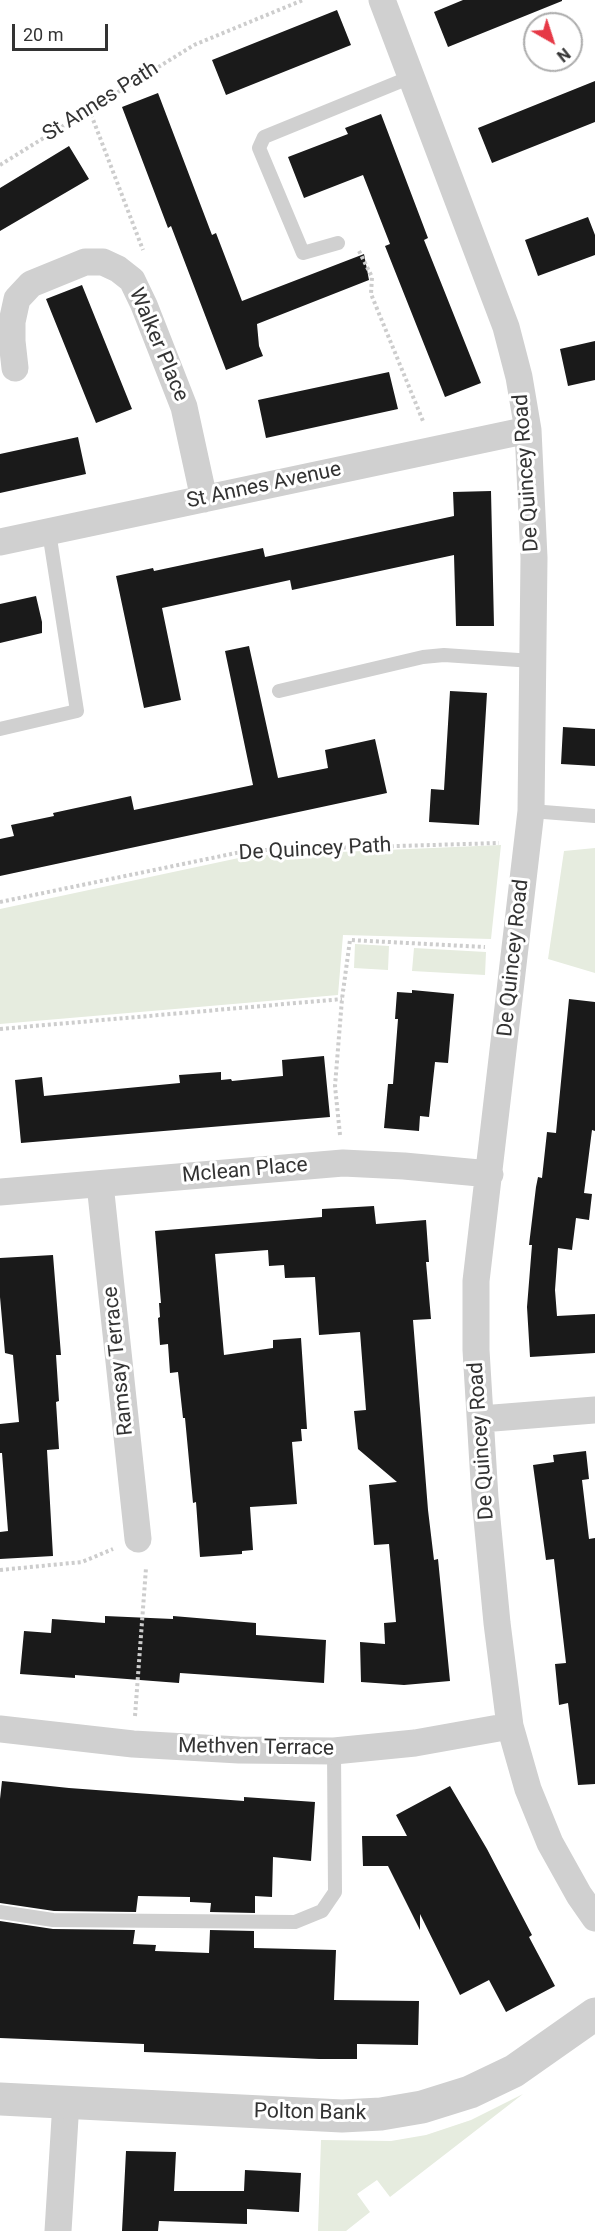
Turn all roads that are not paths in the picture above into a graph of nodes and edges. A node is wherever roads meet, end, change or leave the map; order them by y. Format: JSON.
{"nodes":[{"id":1,"x":382,"y":0,"type":"edge"},
{"id":2,"x":411,"y":77,"type":"junction"},
{"id":3,"x":338,"y":243,"type":"road end"},
{"id":4,"x":8,"y":370,"type":"edge"},
{"id":5,"x":528,"y":430,"type":"junction"},
{"id":6,"x":204,"y":499,"type":"junction"},
{"id":7,"x":49,"y":532,"type":"junction"},
{"id":8,"x":0,"y":542,"type":"edge"},
{"id":9,"x":533,"y":661,"type":"junction"},
{"id":10,"x":279,"y":692,"type":"dead end"},
{"id":11,"x":0,"y":729,"type":"edge"},
{"id":12,"x":531,"y":811,"type":"junction"},
{"id":13,"x":595,"y":816,"type":"edge"},
{"id":14,"x":490,"y":1174,"type":"junction"},
{"id":15,"x":99,"y":1184,"type":"junction"},
{"id":16,"x":0,"y":1192,"type":"edge"},
{"id":17,"x":595,"y":1410,"type":"edge"},
{"id":18,"x":481,"y":1419,"type":"junction"},
{"id":19,"x":138,"y":1539,"type":"road end"},
{"id":20,"x":510,"y":1726,"type":"junction"},
{"id":21,"x":0,"y":1729,"type":"edge"},
{"id":22,"x":334,"y":1751,"type":"junction"},
{"id":23,"x":0,"y":1912,"type":"edge"},
{"id":24,"x":595,"y":1918,"type":"edge"},
{"id":25,"x":595,"y":2014,"type":"edge"},
{"id":26,"x":0,"y":2099,"type":"edge"},
{"id":27,"x":66,"y":2103,"type":"junction"},
{"id":28,"x":58,"y":2231,"type":"edge"}],
"edges":[{"from":1,"to":2,"type":"street","name":"De Quincey Road"},
{"from":2,"to":3,"type":"lane"},
{"from":2,"to":5,"type":"street","name":"De Quincey Road"},
{"from":4,"to":6,"type":"street","name":"Walker Place"},
{"from":5,"to":6,"type":"street","name":"St Annes Avenue"},
{"from":5,"to":9,"type":"street","name":"De Quincey Road"},
{"from":6,"to":7,"type":"street","name":"St Annes Avenue"},
{"from":7,"to":8,"type":"street","name":"St Annes Avenue"},
{"from":7,"to":11,"type":"lane"},
{"from":9,"to":10,"type":"lane"},
{"from":9,"to":12,"type":"street","name":"De Quincey Road"},
{"from":12,"to":13,"type":"lane"},
{"from":12,"to":14,"type":"street","name":"De Quincey Road"},
{"from":14,"to":15,"type":"street","name":"Mclean Place"},
{"from":14,"to":18,"type":"street","name":"De Quincey Road"},
{"from":15,"to":16,"type":"street","name":"Mclean Place"},
{"from":15,"to":19,"type":"street","name":"Ramsay Terrace"},
{"from":17,"to":18,"type":"street"},
{"from":18,"to":20,"type":"street","name":"De Quincey Road"},
{"from":20,"to":22,"type":"street","name":"Methven Terrace"},
{"from":20,"to":24,"type":"street","name":"De Quincey Road"},
{"from":21,"to":22,"type":"street","name":"Methven Terrace"},
{"from":22,"to":23,"type":"lane"},
{"from":25,"to":27,"type":"street","name":"Polton Bank"},
{"from":26,"to":27,"type":"street","name":"Polton Bank"},
{"from":27,"to":28,"type":"street"}]}
